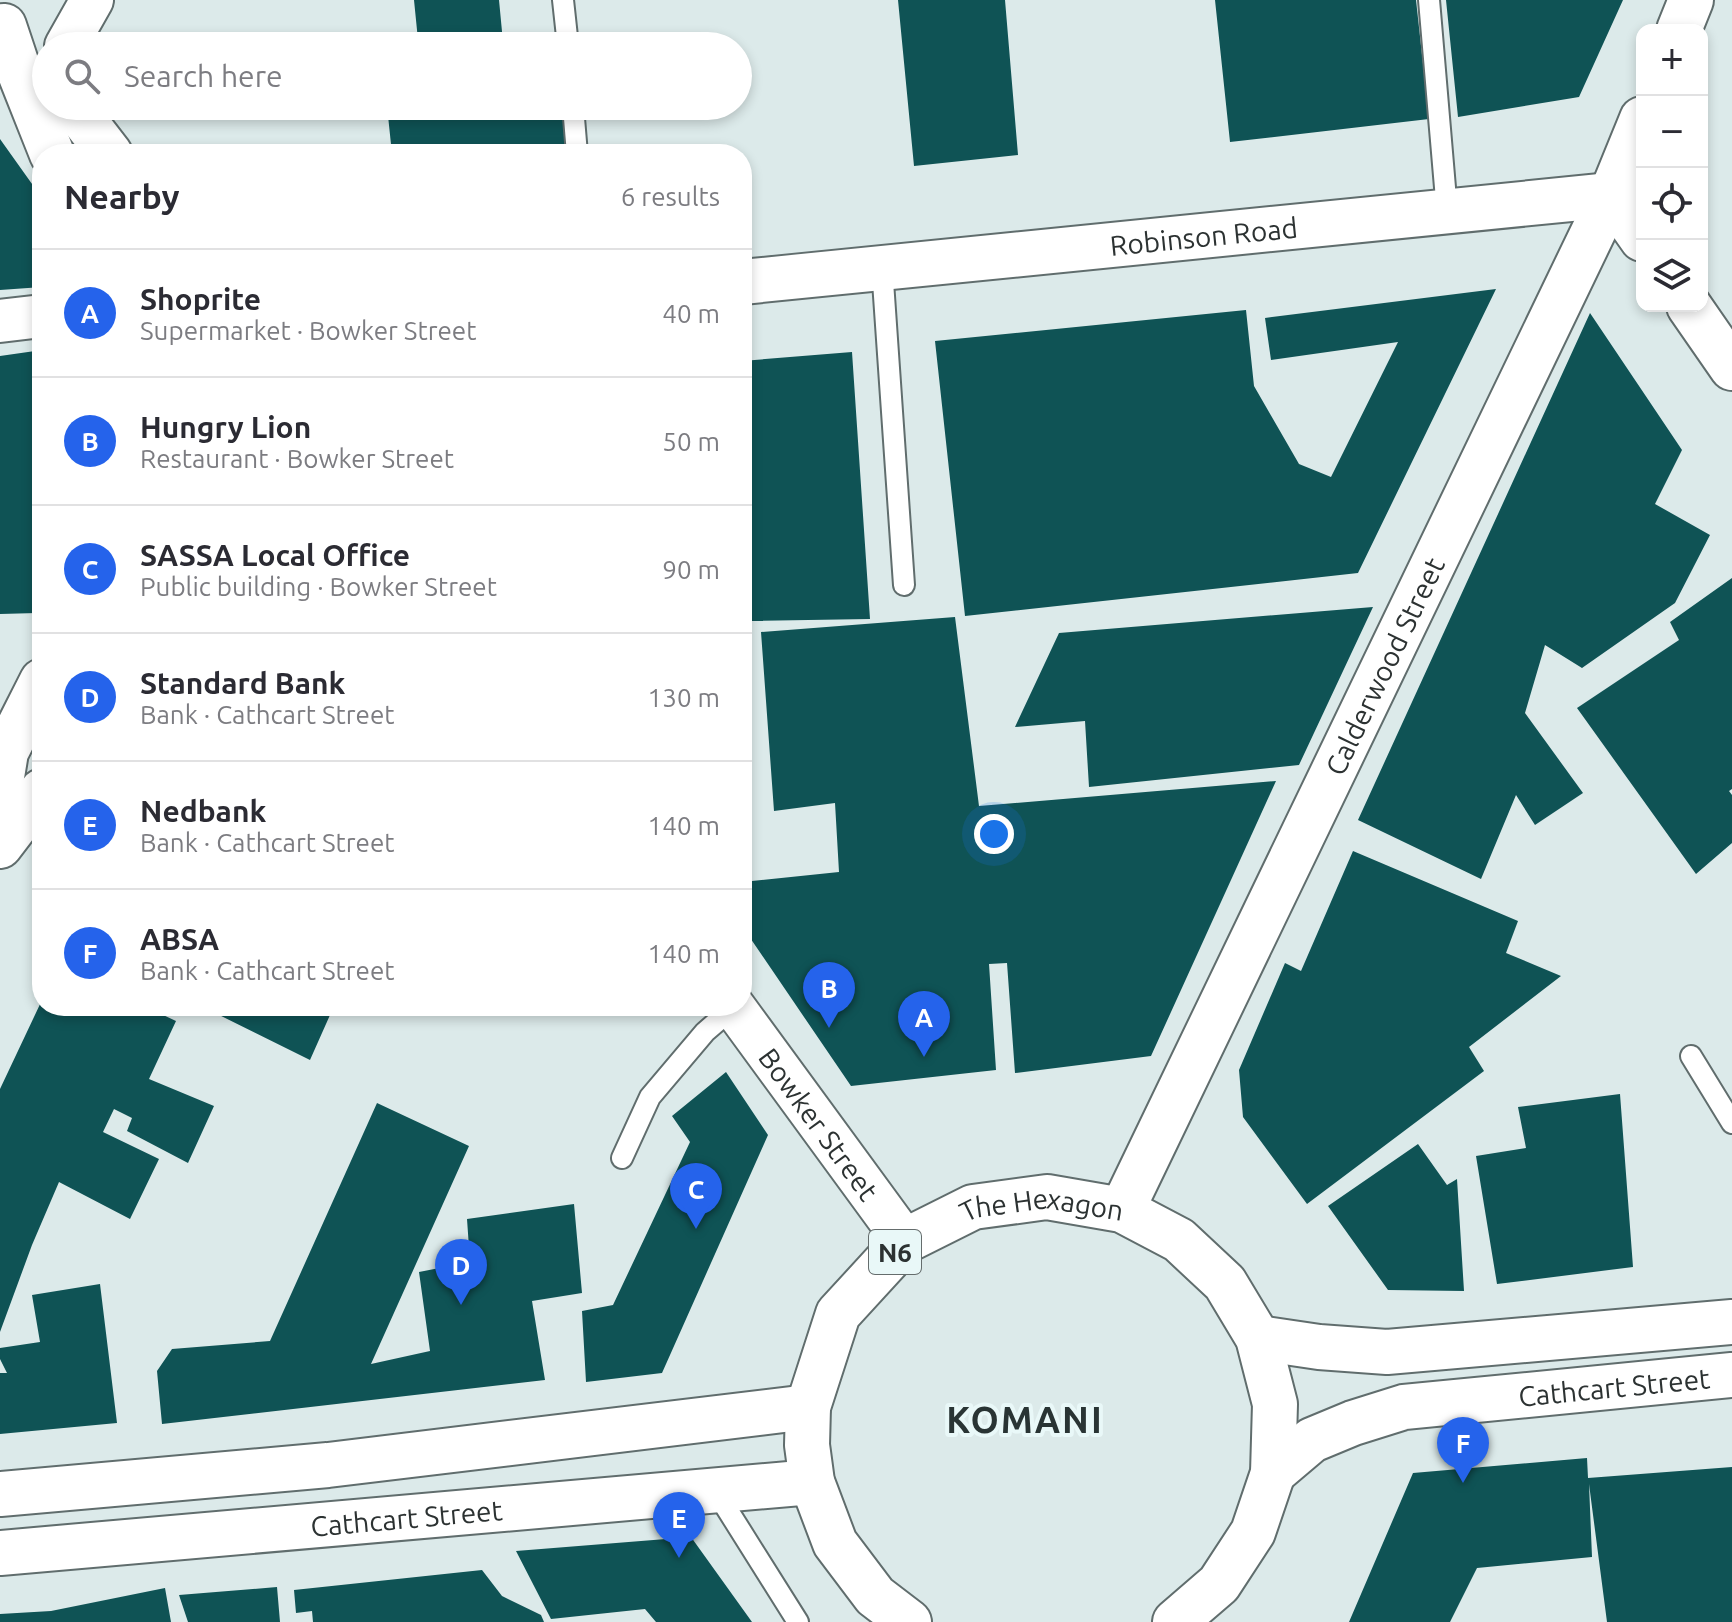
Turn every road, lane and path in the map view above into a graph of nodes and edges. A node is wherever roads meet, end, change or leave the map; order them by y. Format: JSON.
{"nodes":[{"id":1,"x":92,"y":0,"type":"edge"},
{"id":2,"x":563,"y":0,"type":"edge"},
{"id":3,"x":1429,"y":0,"type":"edge"},
{"id":4,"x":1691,"y":0,"type":"edge"},
{"id":5,"x":2,"y":22,"type":"edge"},
{"id":6,"x":1681,"y":24,"type":"edge"},
{"id":7,"x":74,"y":32,"type":"edge"},
{"id":8,"x":566,"y":32,"type":"edge"},
{"id":9,"x":32,"y":65,"type":"edge"},
{"id":10,"x":51,"y":120,"type":"edge"},
{"id":11,"x":78,"y":120,"type":"edge"},
{"id":12,"x":574,"y":120,"type":"edge"},
{"id":13,"x":1636,"y":134,"type":"edge"},
{"id":14,"x":52,"y":144,"type":"edge"},
{"id":15,"x":100,"y":144,"type":"edge"},
{"id":16,"x":576,"y":144,"type":"edge"},
{"id":17,"x":1611,"y":195,"type":"junction"},
{"id":18,"x":1447,"y":211,"type":"junction"},
{"id":19,"x":1636,"y":230,"type":"edge"},
{"id":20,"x":882,"y":267,"type":"junction"},
{"id":21,"x":752,"y":281,"type":"edge"},
{"id":22,"x":1693,"y":312,"type":"edge"},
{"id":23,"x":32,"y":317,"type":"edge"},
{"id":24,"x":0,"y":321,"type":"edge"},
{"id":25,"x":1732,"y":368,"type":"edge"},
{"id":26,"x":904,"y":585,"type":"dead end"},
{"id":27,"x":29,"y":691,"type":"edge"},
{"id":28,"x":12,"y":764,"type":"edge"},
{"id":29,"x":32,"y":804,"type":"edge"},
{"id":30,"x":0,"y":846,"type":"edge"},
{"id":31,"x":722,"y":1016,"type":"edge"},
{"id":32,"x":740,"y":1016,"type":"edge"},
{"id":33,"x":1691,"y":1056,"type":"dead end"},
{"id":34,"x":1732,"y":1123,"type":"edge"},
{"id":35,"x":622,"y":1158,"type":"dead end"},
{"id":36,"x":1122,"y":1210,"type":"junction"},
{"id":37,"x":905,"y":1241,"type":"junction"},
{"id":38,"x":1732,"y":1322,"type":"edge"},
{"id":39,"x":1258,"y":1338,"type":"junction"},
{"id":40,"x":1732,"y":1375,"type":"edge"},
{"id":41,"x":808,"y":1407,"type":"junction"},
{"id":42,"x":1273,"y":1473,"type":"junction"},
{"id":43,"x":812,"y":1482,"type":"junction"},
{"id":44,"x":715,"y":1490,"type":"junction"},
{"id":45,"x":0,"y":1494,"type":"edge"},
{"id":46,"x":0,"y":1553,"type":"edge"},
{"id":47,"x":798,"y":1622,"type":"edge"},
{"id":48,"x":909,"y":1622,"type":"edge"},
{"id":49,"x":1175,"y":1622,"type":"edge"}],
"edges":[{"from":1,"to":7,"type":"street"},
{"from":2,"to":8,"type":"lane"},
{"from":3,"to":18,"type":"lane"},
{"from":4,"to":6,"type":"main road"},
{"from":5,"to":9,"type":"main road"},
{"from":10,"to":14,"type":"main road"},
{"from":11,"to":15,"type":"main road"},
{"from":12,"to":16,"type":"lane"},
{"from":13,"to":17,"type":"main road","name":"Calderwood Street"},
{"from":17,"to":18,"type":"main road","name":"Robinson Road"},
{"from":17,"to":19,"type":"main road"},
{"from":17,"to":36,"type":"main road","name":"Calderwood Street"},
{"from":18,"to":20,"type":"main road","name":"Robinson Road"},
{"from":20,"to":21,"type":"main road","name":"Robinson Road"},
{"from":20,"to":26,"type":"lane"},
{"from":22,"to":25,"type":"main road"},
{"from":23,"to":24,"type":"street"},
{"from":27,"to":28,"type":"main road"},
{"from":29,"to":30,"type":"main road"},
{"from":31,"to":35,"type":"lane"},
{"from":32,"to":37,"type":"street","name":"Bowker Street"},
{"from":33,"to":34,"type":"lane"},
{"from":36,"to":37,"type":"main road","name":"The Hexagon","number":"N6"},
{"from":36,"to":39,"type":"main road","name":"The Hexagon","number":"N6"},
{"from":37,"to":41,"type":"main road","name":"The Hexagon","number":"N6"},
{"from":38,"to":39,"type":"main road","name":"Cathcart Street"},
{"from":39,"to":42,"type":"main road","name":"The Hexagon","number":"N6"},
{"from":40,"to":42,"type":"main road","name":"Cathcart Street"},
{"from":41,"to":43,"type":"main road","name":"The Hexagon","number":"N6"},
{"from":41,"to":45,"type":"main road"},
{"from":42,"to":49,"type":"main road","name":"The Hexagon","number":"N6"},
{"from":43,"to":44,"type":"main road","name":"Cathcart Street"},
{"from":43,"to":48,"type":"main road","name":"The Hexagon","number":"N6"},
{"from":44,"to":46,"type":"main road","name":"Cathcart Street"},
{"from":44,"to":47,"type":"lane"}]}
